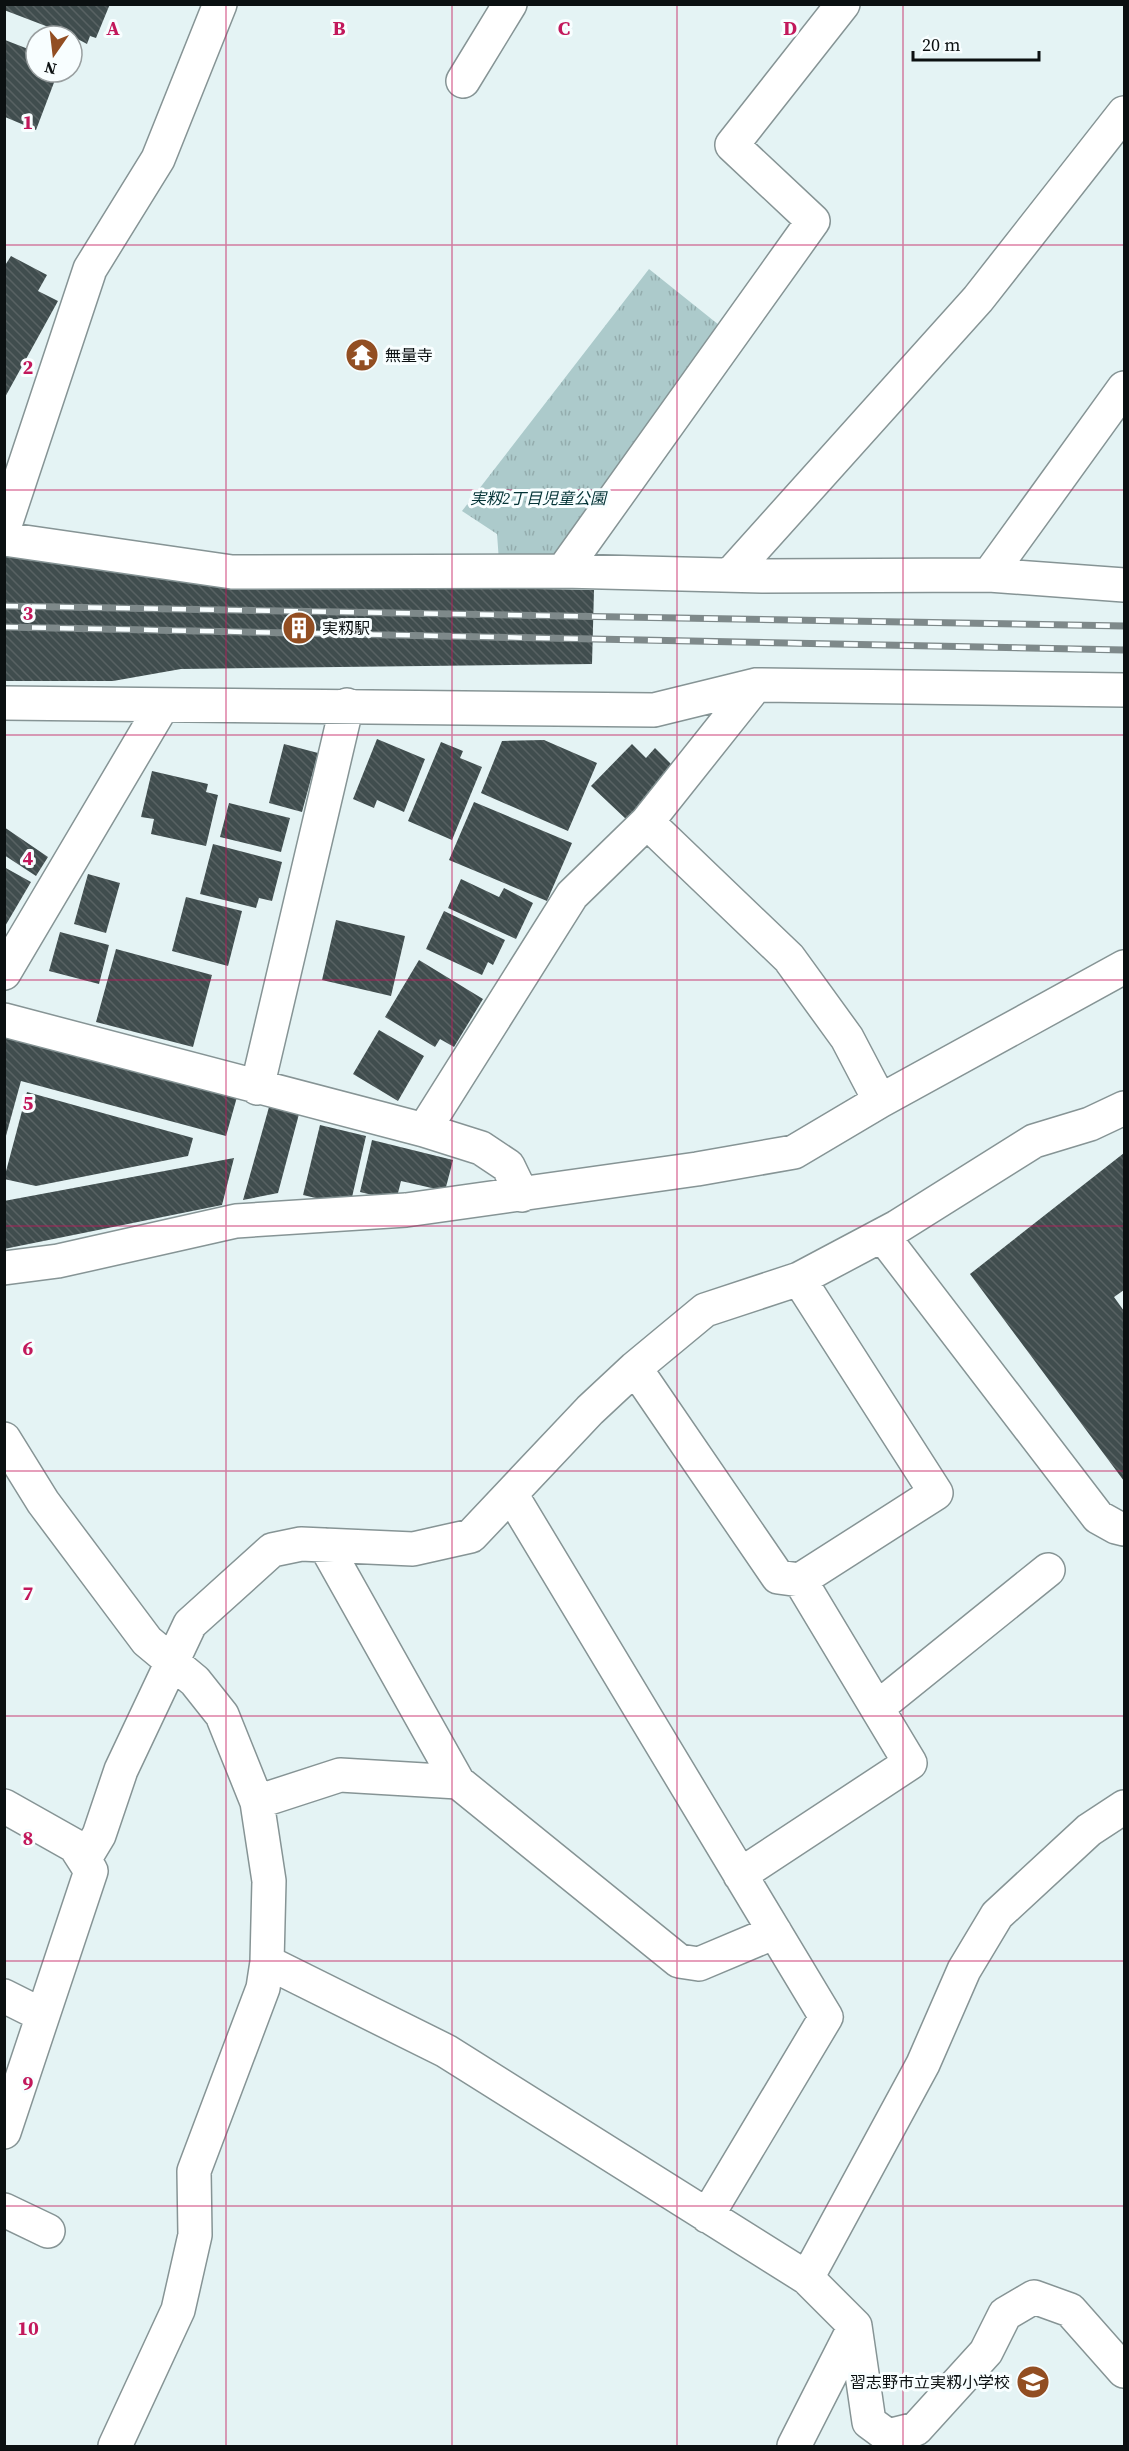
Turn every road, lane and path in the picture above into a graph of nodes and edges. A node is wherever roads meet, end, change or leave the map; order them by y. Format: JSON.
{"nodes":[{"id":1,"x":220,"y":4,"type":"edge"},
{"id":2,"x":510,"y":4,"type":"edge"},
{"id":3,"x":843,"y":4,"type":"edge"},
{"id":4,"x":463,"y":81,"type":"dead end"},
{"id":5,"x":1125,"y":113,"type":"edge"},
{"id":6,"x":1125,"y":388,"type":"edge"},
{"id":7,"x":4,"y":528,"type":"edge"},
{"id":8,"x":4,"y":539,"type":"edge"},
{"id":9,"x":563,"y":571,"type":"junction"},
{"id":10,"x":730,"y":575,"type":"junction"},
{"id":11,"x":988,"y":575,"type":"junction"},
{"id":12,"x":1125,"y":585,"type":"edge"},
{"id":13,"x":756,"y":686,"type":"junction"},
{"id":14,"x":1125,"y":690,"type":"edge"},
{"id":15,"x":4,"y":703,"type":"edge"},
{"id":16,"x":347,"y":705,"type":"junction"},
{"id":17,"x":162,"y":706,"type":"junction"},
{"id":18,"x":647,"y":822,"type":"junction"},
{"id":19,"x":1125,"y":968,"type":"edge"},
{"id":20,"x":4,"y":973,"type":"edge"},
{"id":21,"x":4,"y":1020,"type":"edge"},
{"id":22,"x":257,"y":1088,"type":"junction"},
{"id":23,"x":880,"y":1101,"type":"junction"},
{"id":24,"x":1125,"y":1108,"type":"edge"},
{"id":25,"x":424,"y":1130,"type":"junction"},
{"id":26,"x":522,"y":1195,"type":"junction"},
{"id":27,"x":882,"y":1235,"type":"junction"},
{"id":28,"x":4,"y":1268,"type":"edge"},
{"id":29,"x":799,"y":1279,"type":"junction"},
{"id":30,"x":635,"y":1368,"type":"junction"},
{"id":31,"x":4,"y":1439,"type":"edge"},
{"id":32,"x":511,"y":1494,"type":"junction"},
{"id":33,"x":1125,"y":1529,"type":"edge"},
{"id":34,"x":325,"y":1545,"type":"junction"},
{"id":35,"x":1048,"y":1570,"type":"dead end"},
{"id":36,"x":800,"y":1580,"type":"junction"},
{"id":37,"x":171,"y":1661,"type":"junction"},
{"id":38,"x":877,"y":1708,"type":"junction"},
{"id":39,"x":458,"y":1782,"type":"junction"},
{"id":40,"x":257,"y":1802,"type":"junction"},
{"id":41,"x":4,"y":1806,"type":"edge"},
{"id":42,"x":1125,"y":1807,"type":"edge"},
{"id":43,"x":84,"y":1860,"type":"junction"},
{"id":44,"x":740,"y":1875,"type":"junction"},
{"id":45,"x":775,"y":1932,"type":"junction"},
{"id":46,"x":267,"y":1962,"type":"junction"},
{"id":47,"x":4,"y":1996,"type":"edge"},
{"id":48,"x":42,"y":2014,"type":"junction"},
{"id":49,"x":4,"y":2132,"type":"edge"},
{"id":50,"x":4,"y":2210,"type":"edge"},
{"id":51,"x":707,"y":2216,"type":"junction"},
{"id":52,"x":48,"y":2230,"type":"dead end"},
{"id":53,"x":807,"y":2277,"type":"junction"},
{"id":54,"x":855,"y":2326,"type":"junction"},
{"id":55,"x":1125,"y":2371,"type":"edge"},
{"id":56,"x":119,"y":2445,"type":"edge"},
{"id":57,"x":795,"y":2446,"type":"edge"}],
"edges":[{"from":1,"to":7,"type":"street"},
{"from":2,"to":4,"type":"street"},
{"from":3,"to":9,"type":"street"},
{"from":5,"to":10,"type":"street"},
{"from":6,"to":11,"type":"street"},
{"from":8,"to":9,"type":"street"},
{"from":9,"to":10,"type":"street"},
{"from":10,"to":11,"type":"street"},
{"from":11,"to":12,"type":"street"},
{"from":13,"to":14,"type":"street"},
{"from":13,"to":16,"type":"street"},
{"from":13,"to":18,"type":"street"},
{"from":15,"to":17,"type":"street"},
{"from":16,"to":17,"type":"street"},
{"from":16,"to":22,"type":"street"},
{"from":17,"to":20,"type":"street"},
{"from":18,"to":23,"type":"street"},
{"from":18,"to":25,"type":"street"},
{"from":19,"to":23,"type":"street"},
{"from":21,"to":22,"type":"street"},
{"from":22,"to":25,"type":"street"},
{"from":23,"to":26,"type":"street"},
{"from":24,"to":27,"type":"street"},
{"from":25,"to":26,"type":"street"},
{"from":26,"to":28,"type":"street"},
{"from":27,"to":29,"type":"street"},
{"from":27,"to":33,"type":"street"},
{"from":29,"to":30,"type":"street"},
{"from":29,"to":36,"type":"street"},
{"from":30,"to":32,"type":"street"},
{"from":30,"to":36,"type":"street"},
{"from":31,"to":37,"type":"street"},
{"from":32,"to":34,"type":"street"},
{"from":32,"to":44,"type":"street"},
{"from":34,"to":37,"type":"street"},
{"from":34,"to":39,"type":"street"},
{"from":35,"to":38,"type":"street"},
{"from":36,"to":38,"type":"street"},
{"from":37,"to":40,"type":"street"},
{"from":37,"to":43,"type":"street"},
{"from":38,"to":44,"type":"street"},
{"from":39,"to":40,"type":"street"},
{"from":39,"to":45,"type":"street"},
{"from":40,"to":46,"type":"street"},
{"from":41,"to":43,"type":"street"},
{"from":42,"to":53,"type":"street"},
{"from":43,"to":48,"type":"street"},
{"from":44,"to":45,"type":"street"},
{"from":45,"to":51,"type":"street"},
{"from":46,"to":51,"type":"street"},
{"from":46,"to":56,"type":"street"},
{"from":47,"to":48,"type":"street"},
{"from":48,"to":49,"type":"street"},
{"from":50,"to":52,"type":"street"},
{"from":51,"to":53,"type":"street"},
{"from":53,"to":54,"type":"street"},
{"from":54,"to":55,"type":"street"},
{"from":54,"to":57,"type":"street"}]}
